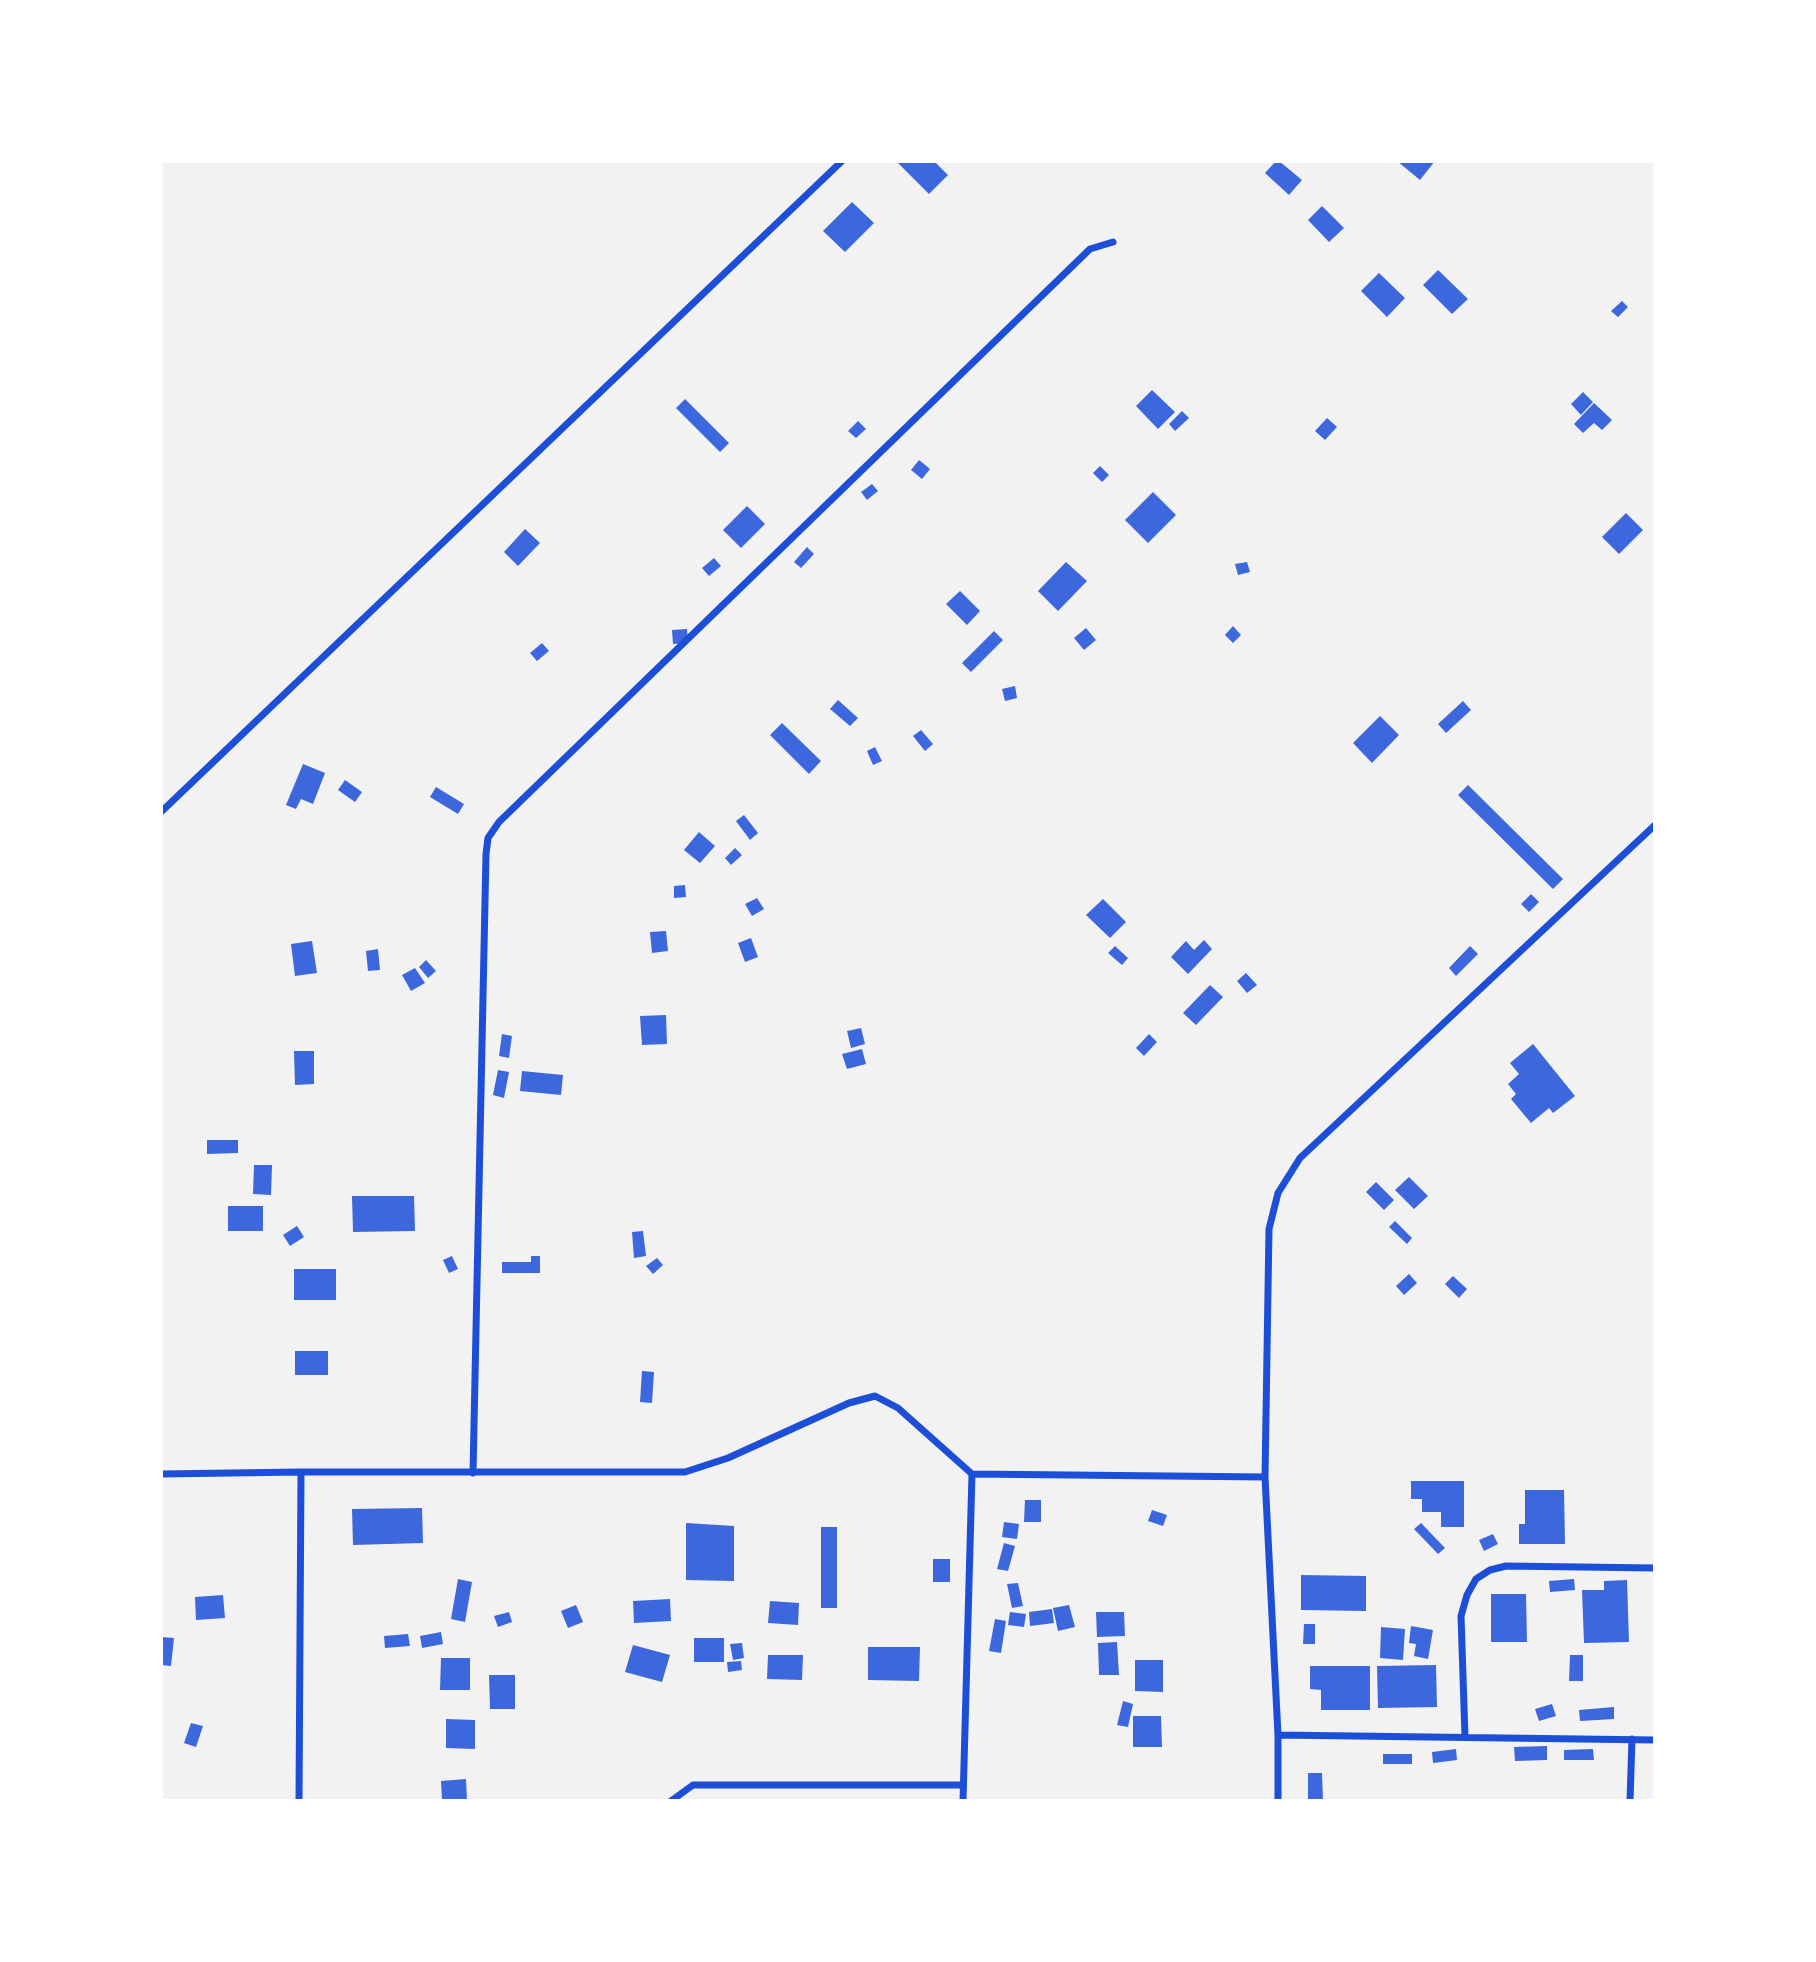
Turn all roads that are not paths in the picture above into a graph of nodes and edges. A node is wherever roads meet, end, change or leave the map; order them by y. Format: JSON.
{"nodes":[{"id":1,"x":842,"y":161,"type":"edge"},
{"id":2,"x":1113,"y":242,"type":"dead end"},
{"id":3,"x":161,"y":812,"type":"edge"},
{"id":4,"x":1655,"y":825,"type":"edge"},
{"id":5,"x":301,"y":1472,"type":"junction"},
{"id":6,"x":473,"y":1473,"type":"junction"},
{"id":7,"x":161,"y":1474,"type":"edge"},
{"id":8,"x":972,"y":1474,"type":"junction"},
{"id":9,"x":1265,"y":1477,"type":"junction"},
{"id":10,"x":1655,"y":1568,"type":"edge"},
{"id":11,"x":1278,"y":1735,"type":"junction"},
{"id":12,"x":1465,"y":1737,"type":"junction"},
{"id":13,"x":1632,"y":1739,"type":"junction"},
{"id":14,"x":1655,"y":1740,"type":"edge"},
{"id":15,"x":963,"y":1785,"type":"junction"},
{"id":16,"x":299,"y":1801,"type":"edge"},
{"id":17,"x":671,"y":1801,"type":"edge"},
{"id":18,"x":963,"y":1801,"type":"edge"},
{"id":19,"x":1278,"y":1801,"type":"edge"},
{"id":20,"x":1630,"y":1801,"type":"edge"}],
"edges":[{"from":1,"to":3,"type":"street"},
{"from":2,"to":6,"type":"street"},
{"from":4,"to":9,"type":"street"},
{"from":5,"to":6,"type":"street"},
{"from":5,"to":7,"type":"street"},
{"from":5,"to":16,"type":"street"},
{"from":6,"to":8,"type":"street"},
{"from":8,"to":9,"type":"street"},
{"from":8,"to":15,"type":"street"},
{"from":9,"to":11,"type":"street"},
{"from":10,"to":12,"type":"street"},
{"from":11,"to":12,"type":"street"},
{"from":11,"to":19,"type":"street"},
{"from":12,"to":13,"type":"street"},
{"from":13,"to":14,"type":"street"},
{"from":13,"to":20,"type":"street"},
{"from":15,"to":17,"type":"street"},
{"from":15,"to":18,"type":"street"}]}
